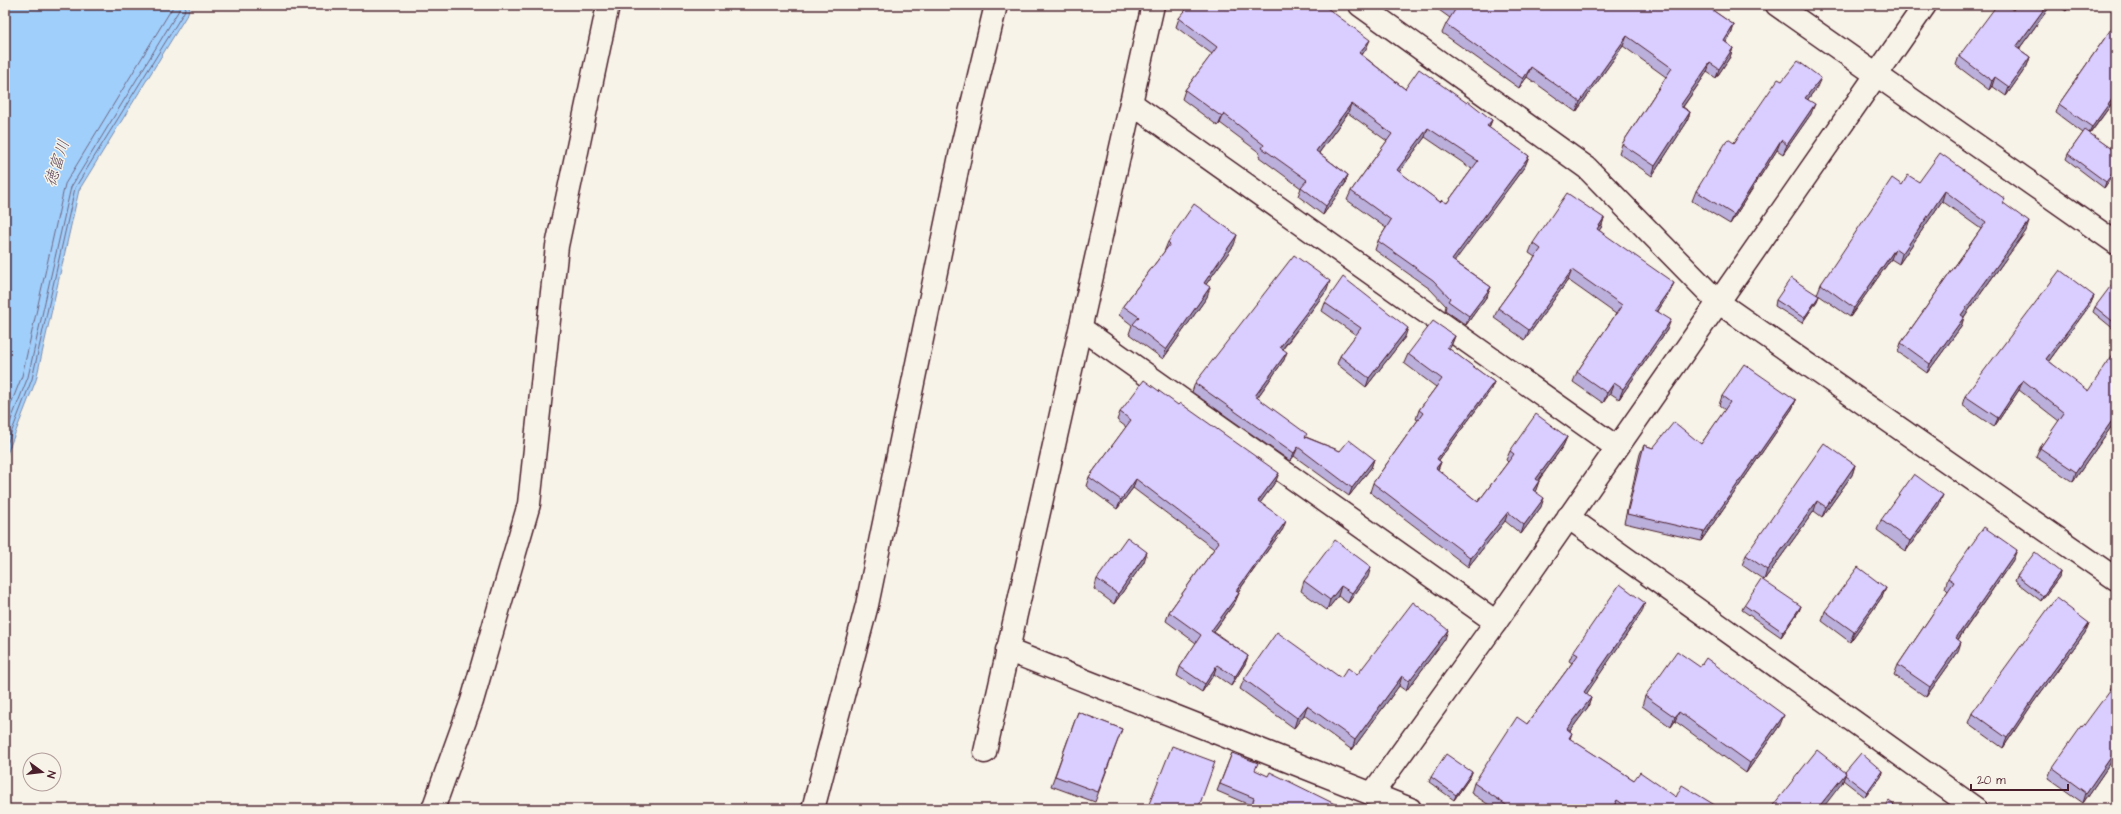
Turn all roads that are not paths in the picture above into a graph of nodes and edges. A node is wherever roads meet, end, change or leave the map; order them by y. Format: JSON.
{"nodes":[{"id":1,"x":608,"y":5,"type":"edge"},
{"id":2,"x":996,"y":5,"type":"edge"},
{"id":3,"x":1153,"y":5,"type":"edge"},
{"id":4,"x":1360,"y":5,"type":"edge"},
{"id":5,"x":1777,"y":5,"type":"edge"},
{"id":6,"x":1925,"y":5,"type":"edge"},
{"id":7,"x":1876,"y":74,"type":"junction"},
{"id":8,"x":1131,"y":103,"type":"junction"},
{"id":9,"x":2116,"y":243,"type":"edge"},
{"id":10,"x":1718,"y":302,"type":"junction"},
{"id":11,"x":1082,"y":329,"type":"junction"},
{"id":12,"x":1616,"y":447,"type":"junction"},
{"id":13,"x":1568,"y":517,"type":"junction"},
{"id":14,"x":2116,"y":579,"type":"edge"},
{"id":15,"x":1496,"y":622,"type":"junction"},
{"id":16,"x":1007,"y":650,"type":"junction"},
{"id":17,"x":985,"y":752,"type":"dead end"},
{"id":18,"x":1372,"y":794,"type":"junction"},
{"id":19,"x":434,"y":809,"type":"edge"},
{"id":20,"x":813,"y":809,"type":"edge"},
{"id":21,"x":1410,"y":809,"type":"edge"},
{"id":22,"x":1976,"y":809,"type":"edge"}],
"edges":[{"from":1,"to":19,"type":"street"},
{"from":2,"to":20,"type":"street"},
{"from":3,"to":8,"type":"street"},
{"from":4,"to":10,"type":"street"},
{"from":5,"to":7,"type":"street"},
{"from":6,"to":7,"type":"street"},
{"from":7,"to":9,"type":"street"},
{"from":7,"to":10,"type":"street"},
{"from":8,"to":11,"type":"street"},
{"from":8,"to":12,"type":"street"},
{"from":10,"to":12,"type":"street"},
{"from":10,"to":14,"type":"street"},
{"from":11,"to":15,"type":"street"},
{"from":11,"to":16,"type":"street"},
{"from":12,"to":13,"type":"street"},
{"from":13,"to":15,"type":"street"},
{"from":13,"to":22,"type":"street"},
{"from":15,"to":18,"type":"street"},
{"from":16,"to":17,"type":"street"},
{"from":16,"to":18,"type":"street"},
{"from":18,"to":21,"type":"street"}]}
